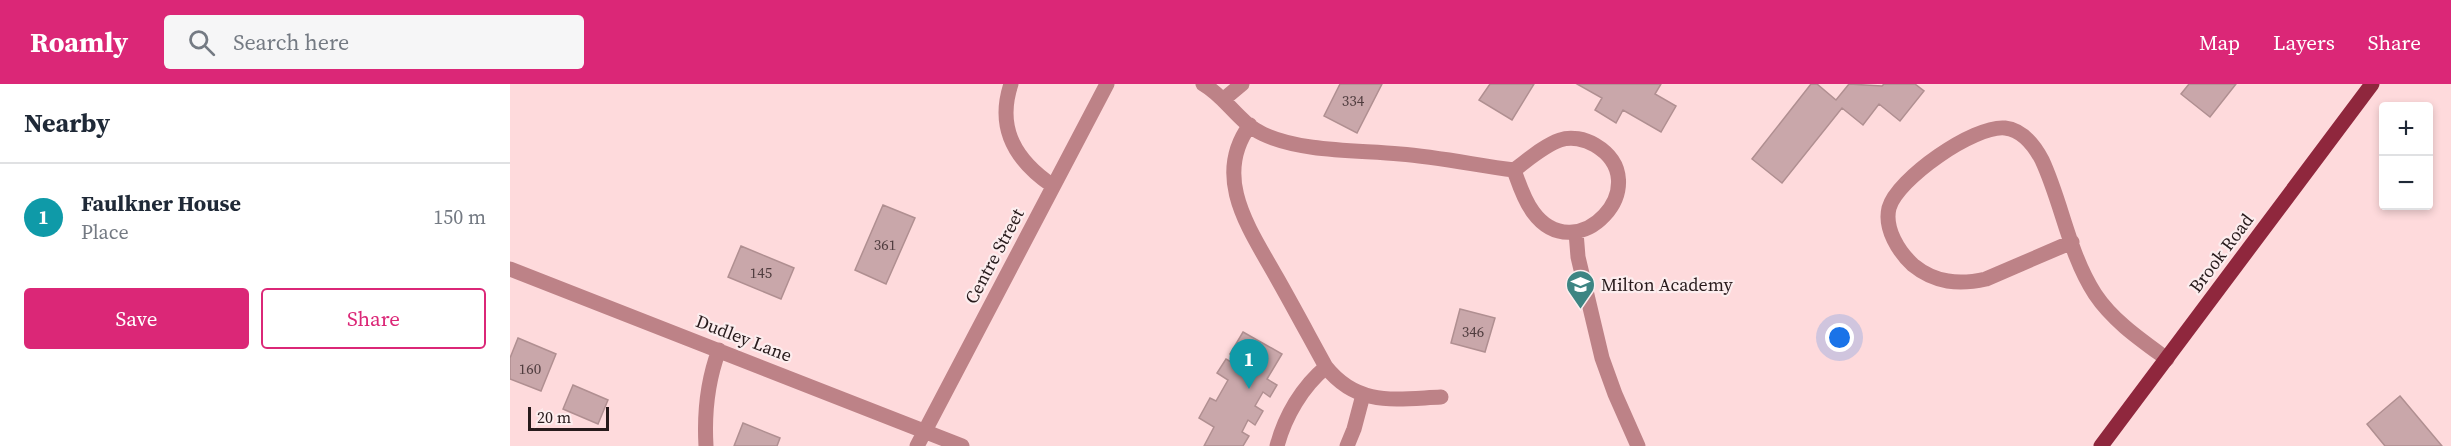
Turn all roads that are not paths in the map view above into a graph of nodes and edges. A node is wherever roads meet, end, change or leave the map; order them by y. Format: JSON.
{"nodes":[{"id":1,"x":1011,"y":84,"type":"edge"},
{"id":2,"x":1107,"y":84,"type":"edge"},
{"id":3,"x":1203,"y":84,"type":"edge"},
{"id":4,"x":1242,"y":84,"type":"edge"},
{"id":5,"x":2373,"y":84,"type":"edge"},
{"id":6,"x":1224,"y":99,"type":"junction"},
{"id":7,"x":1250,"y":125,"type":"junction"},
{"id":8,"x":1514,"y":170,"type":"junction"},
{"id":9,"x":1053,"y":186,"type":"junction"},
{"id":10,"x":1576,"y":232,"type":"junction"},
{"id":11,"x":2072,"y":242,"type":"junction"},
{"id":12,"x":510,"y":269,"type":"edge"},
{"id":13,"x":719,"y":350,"type":"junction"},
{"id":14,"x":2167,"y":359,"type":"junction"},
{"id":15,"x":1326,"y":367,"type":"junction"},
{"id":16,"x":1363,"y":395,"type":"junction"},
{"id":17,"x":1441,"y":397,"type":"dead end"},
{"id":18,"x":925,"y":430,"type":"junction"},
{"id":19,"x":706,"y":446,"type":"edge"},
{"id":20,"x":917,"y":446,"type":"edge"},
{"id":21,"x":962,"y":446,"type":"edge"},
{"id":22,"x":1277,"y":446,"type":"edge"},
{"id":23,"x":1347,"y":446,"type":"edge"},
{"id":24,"x":1638,"y":446,"type":"edge"},
{"id":25,"x":2101,"y":446,"type":"edge"}],
"edges":[{"from":1,"to":9,"type":"street"},
{"from":2,"to":9,"type":"street","name":"Centre Street"},
{"from":3,"to":6,"type":"street"},
{"from":4,"to":6,"type":"street"},
{"from":5,"to":14,"type":"main road","name":"Brook Road"},
{"from":6,"to":7,"type":"street"},
{"from":7,"to":8,"type":"street"},
{"from":7,"to":15,"type":"street"},
{"from":8,"to":10,"type":"street"},
{"from":8,"to":10,"type":"street"},
{"from":9,"to":18,"type":"street","name":"Centre Street"},
{"from":10,"to":24,"type":"street"},
{"from":11,"to":11,"type":"street"},
{"from":11,"to":14,"type":"street"},
{"from":12,"to":13,"type":"street","name":"Dudley Lane"},
{"from":13,"to":18,"type":"street","name":"Dudley Lane"},
{"from":13,"to":19,"type":"street"},
{"from":14,"to":25,"type":"main road","name":"Brook Road"},
{"from":15,"to":16,"type":"street"},
{"from":15,"to":22,"type":"street"},
{"from":16,"to":17,"type":"street"},
{"from":16,"to":23,"type":"street"},
{"from":18,"to":20,"type":"street","name":"Centre Street"},
{"from":18,"to":21,"type":"street","name":"Dudley Lane"}]}
